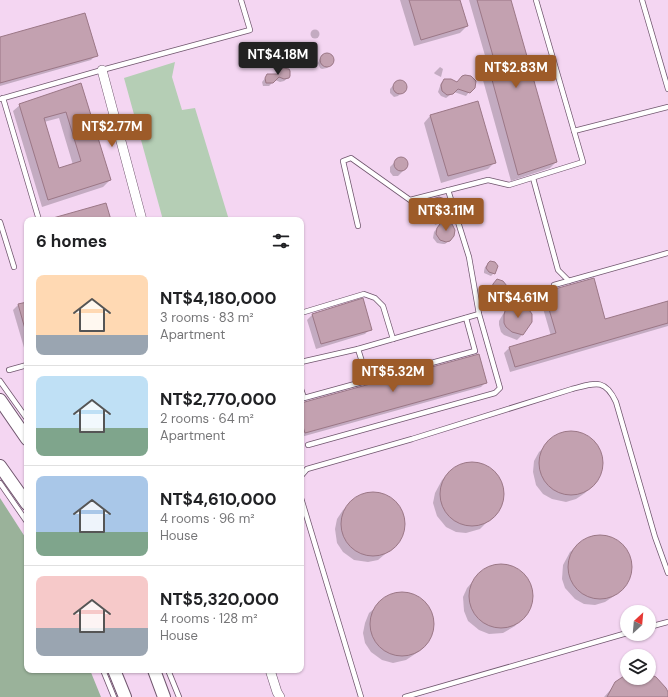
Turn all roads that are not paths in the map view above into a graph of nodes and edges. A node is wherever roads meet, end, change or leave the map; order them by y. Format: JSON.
{"nodes":[{"id":1,"x":241,"y":0,"type":"edge"},
{"id":2,"x":536,"y":0,"type":"edge"},
{"id":3,"x":642,"y":0,"type":"edge"},
{"id":4,"x":102,"y":70,"type":"junction"},
{"id":5,"x":668,"y":89,"type":"edge"},
{"id":6,"x":1,"y":99,"type":"edge"},
{"id":7,"x":668,"y":106,"type":"edge"},
{"id":8,"x":574,"y":130,"type":"junction"},
{"id":9,"x":533,"y":178,"type":"junction"},
{"id":10,"x":448,"y":190,"type":"junction"},
{"id":11,"x":38,"y":217,"type":"edge"},
{"id":12,"x":141,"y":217,"type":"edge"},
{"id":13,"x":0,"y":222,"type":"edge"},
{"id":14,"x":358,"y":226,"type":"dead end"},
{"id":15,"x":668,"y":253,"type":"edge"},
{"id":16,"x":14,"y":267,"type":"dead end"},
{"id":17,"x":569,"y":281,"type":"junction"},
{"id":18,"x":554,"y":285,"type":"dead end"},
{"id":19,"x":304,"y":312,"type":"edge"},
{"id":20,"x":479,"y":314,"type":"junction"},
{"id":21,"x":466,"y":318,"type":"junction"},
{"id":22,"x":392,"y":339,"type":"junction"},
{"id":23,"x":358,"y":349,"type":"junction"},
{"id":24,"x":304,"y":361,"type":"edge"},
{"id":25,"x":24,"y":366,"type":"edge"},
{"id":26,"x":9,"y":370,"type":"dead end"},
{"id":27,"x":0,"y":381,"type":"edge"},
{"id":28,"x":368,"y":381,"type":"junction"},
{"id":29,"x":304,"y":398,"type":"edge"},
{"id":30,"x":0,"y":400,"type":"edge"},
{"id":31,"x":24,"y":415,"type":"edge"},
{"id":32,"x":24,"y":435,"type":"edge"},
{"id":33,"x":308,"y":445,"type":"dead end"},
{"id":34,"x":0,"y":466,"type":"edge"},
{"id":35,"x":304,"y":472,"type":"edge"},
{"id":36,"x":0,"y":483,"type":"edge"},
{"id":37,"x":24,"y":500,"type":"edge"},
{"id":38,"x":304,"y":508,"type":"edge"},
{"id":39,"x":24,"y":518,"type":"edge"},
{"id":40,"x":668,"y":573,"type":"edge"},
{"id":41,"x":668,"y":622,"type":"edge"},
{"id":42,"x":656,"y":625,"type":"edge"},
{"id":43,"x":620,"y":636,"type":"edge"},
{"id":44,"x":104,"y":673,"type":"edge"},
{"id":45,"x":115,"y":673,"type":"edge"},
{"id":46,"x":155,"y":673,"type":"edge"},
{"id":47,"x":169,"y":673,"type":"edge"},
{"id":48,"x":271,"y":673,"type":"edge"},
{"id":49,"x":277,"y":695,"type":"edge"},
{"id":50,"x":114,"y":697,"type":"edge"},
{"id":51,"x":125,"y":697,"type":"edge"},
{"id":52,"x":164,"y":697,"type":"edge"},
{"id":53,"x":179,"y":697,"type":"edge"},
{"id":54,"x":361,"y":697,"type":"edge"},
{"id":55,"x":405,"y":697,"type":"edge"}],
"edges":[{"from":1,"to":4,"type":"lane"},
{"from":2,"to":8,"type":"lane"},
{"from":3,"to":5,"type":"lane"},
{"from":4,"to":6,"type":"lane"},
{"from":4,"to":12,"type":"street"},
{"from":6,"to":11,"type":"lane"},
{"from":7,"to":8,"type":"lane"},
{"from":8,"to":9,"type":"lane"},
{"from":9,"to":10,"type":"lane"},
{"from":9,"to":17,"type":"lane"},
{"from":10,"to":14,"type":"lane"},
{"from":10,"to":20,"type":"lane"},
{"from":13,"to":16,"type":"lane"},
{"from":15,"to":17,"type":"lane"},
{"from":17,"to":18,"type":"lane"},
{"from":19,"to":22,"type":"lane"},
{"from":20,"to":21,"type":"lane"},
{"from":20,"to":33,"type":"lane"},
{"from":21,"to":22,"type":"lane"},
{"from":21,"to":28,"type":"lane"},
{"from":22,"to":23,"type":"lane"},
{"from":23,"to":24,"type":"lane"},
{"from":23,"to":28,"type":"lane"},
{"from":25,"to":26,"type":"lane"},
{"from":27,"to":31,"type":"lane"},
{"from":28,"to":29,"type":"lane"},
{"from":30,"to":32,"type":"street"},
{"from":34,"to":37,"type":"street"},
{"from":35,"to":40,"type":"lane"},
{"from":36,"to":39,"type":"lane"},
{"from":38,"to":54,"type":"lane"},
{"from":41,"to":42,"type":"lane"},
{"from":43,"to":55,"type":"lane"},
{"from":44,"to":50,"type":"lane"},
{"from":45,"to":51,"type":"street"},
{"from":46,"to":52,"type":"street"},
{"from":47,"to":53,"type":"lane"},
{"from":48,"to":49,"type":"street"}]}
